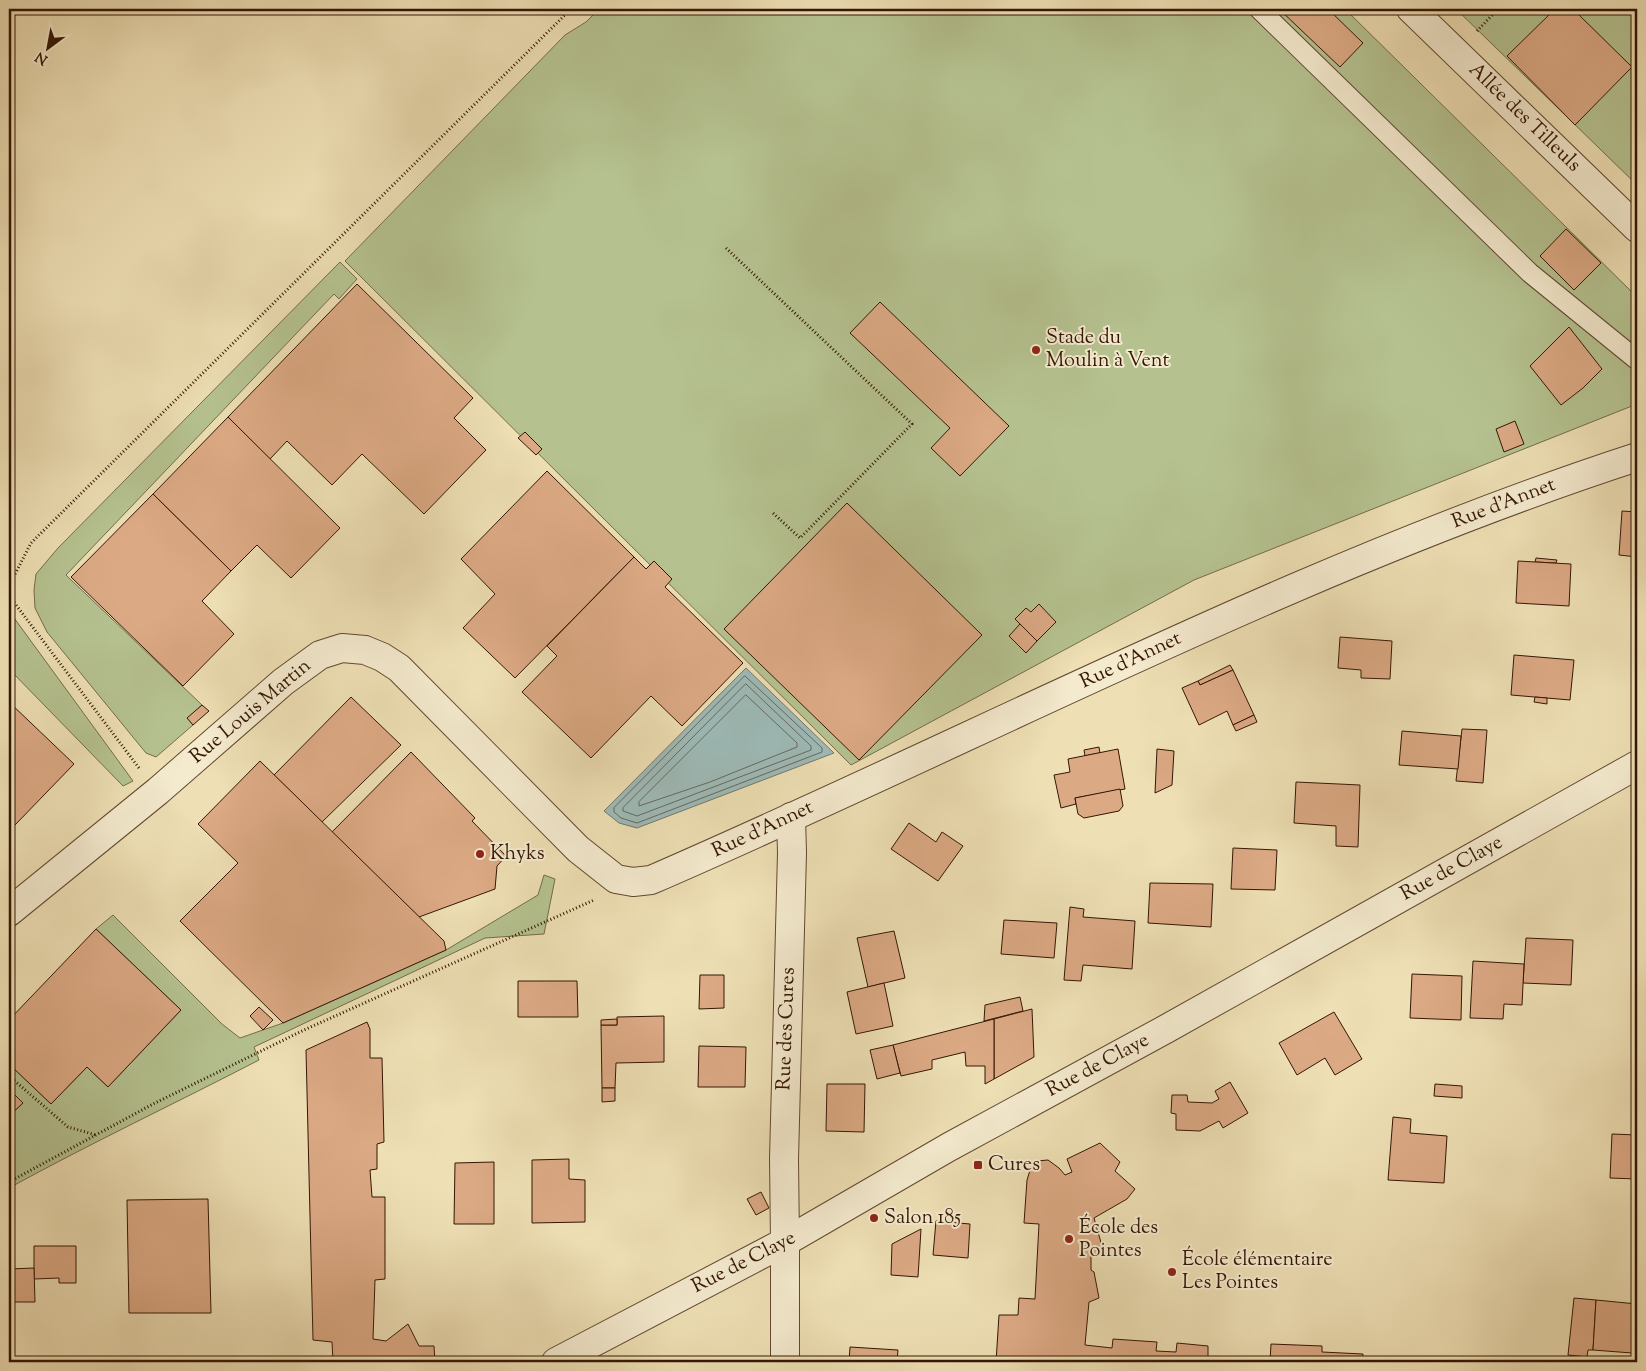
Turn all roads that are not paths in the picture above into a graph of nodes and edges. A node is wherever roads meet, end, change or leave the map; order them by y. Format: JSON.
{"nodes":[{"id":1,"x":1259,"y":9,"type":"edge"},
{"id":2,"x":1411,"y":9,"type":"edge"},
{"id":3,"x":1637,"y":228,"type":"edge"},
{"id":4,"x":1637,"y":360,"type":"edge"},
{"id":5,"x":1637,"y":457,"type":"edge"},
{"id":6,"x":1637,"y":765,"type":"edge"},
{"id":7,"x":791,"y":817,"type":"junction"},
{"id":8,"x":633,"y":882,"type":"joint"},
{"id":9,"x":9,"y":912,"type":"edge"},
{"id":10,"x":785,"y":1242,"type":"junction"},
{"id":11,"x":556,"y":1362,"type":"edge"},
{"id":12,"x":785,"y":1362,"type":"edge"}],
"edges":[{"from":1,"to":4,"type":"lane"},
{"from":2,"to":3,"type":"street","name":"Allée des Tilleuls"},
{"from":5,"to":7,"type":"street","name":"Rue d'Annet"},
{"from":6,"to":10,"type":"street","name":"Rue de Claye"},
{"from":7,"to":8,"type":"street","name":"Rue d'Annet"},
{"from":7,"to":10,"type":"street","name":"Rue des Cures"},
{"from":8,"to":9,"type":"street","name":"Rue Louis Martin"},
{"from":10,"to":11,"type":"street","name":"Rue de Claye"},
{"from":10,"to":12,"type":"street","name":"Rue des Cures"}]}
